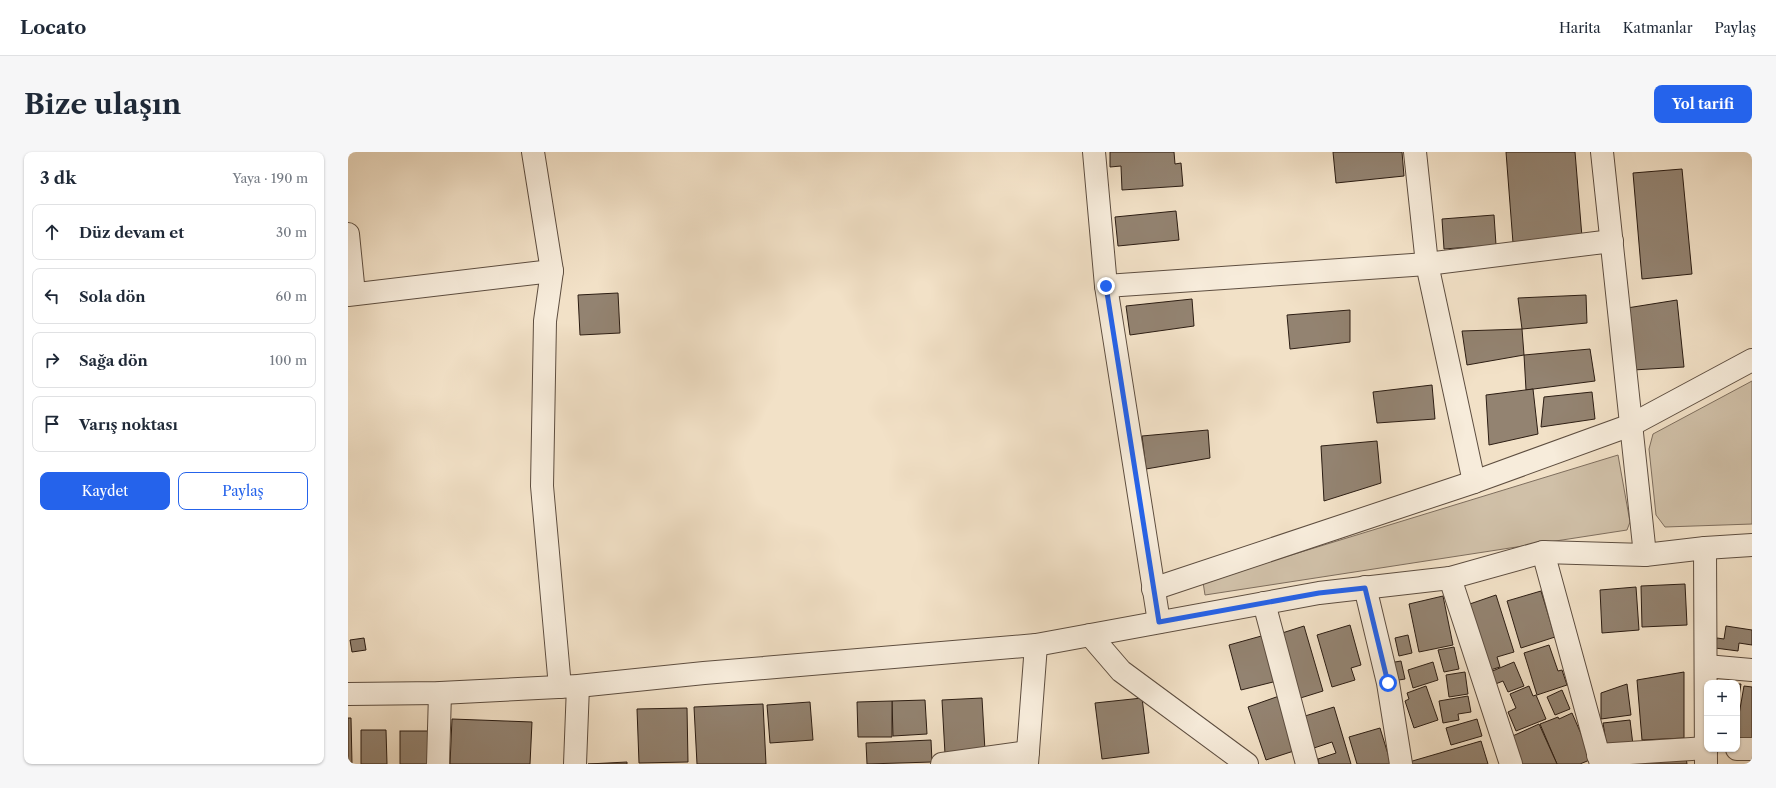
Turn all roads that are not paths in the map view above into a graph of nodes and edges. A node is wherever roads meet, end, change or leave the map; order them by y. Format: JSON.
{"nodes":[{"id":1,"x":533,"y":152,"type":"edge"},
{"id":2,"x":1094,"y":152,"type":"edge"},
{"id":3,"x":1415,"y":152,"type":"edge"},
{"id":4,"x":1602,"y":152,"type":"edge"},
{"id":5,"x":348,"y":234,"type":"edge"},
{"id":6,"x":1612,"y":241,"type":"junction"},
{"id":7,"x":1427,"y":264,"type":"junction"},
{"id":8,"x":552,"y":271,"type":"junction"},
{"id":9,"x":1106,"y":286,"type":"junction"},
{"id":10,"x":351,"y":294,"type":"edge"},
{"id":11,"x":1752,"y":360,"type":"edge"},
{"id":12,"x":1632,"y":425,"type":"junction"},
{"id":13,"x":1474,"y":482,"type":"junction"},
{"id":14,"x":1752,"y":545,"type":"edge"},
{"id":15,"x":1705,"y":548,"type":"junction"},
{"id":16,"x":1543,"y":552,"type":"junction"},
{"id":17,"x":1645,"y":555,"type":"junction"},
{"id":18,"x":1450,"y":578,"type":"junction"},
{"id":19,"x":1153,"y":588,"type":"junction"},
{"id":20,"x":1365,"y":588,"type":"junction"},
{"id":21,"x":1264,"y":603,"type":"junction"},
{"id":22,"x":1159,"y":622,"type":"junction"},
{"id":23,"x":1090,"y":635,"type":"junction"},
{"id":24,"x":1036,"y":645,"type":"junction"},
{"id":25,"x":1706,"y":666,"type":"junction"},
{"id":26,"x":1752,"y":670,"type":"edge"},
{"id":27,"x":569,"y":686,"type":"junction"},
{"id":28,"x":440,"y":693,"type":"junction"},
{"id":29,"x":348,"y":694,"type":"edge"},
{"id":30,"x":1740,"y":748,"type":"edge"},
{"id":31,"x":1752,"y":749,"type":"edge"},
{"id":32,"x":1706,"y":753,"type":"edge"},
{"id":33,"x":1027,"y":758,"type":"edge"},
{"id":34,"x":1599,"y":759,"type":"edge"},
{"id":35,"x":438,"y":764,"type":"edge"},
{"id":36,"x":575,"y":764,"type":"edge"},
{"id":37,"x":942,"y":764,"type":"edge"},
{"id":38,"x":1247,"y":764,"type":"edge"},
{"id":39,"x":1307,"y":764,"type":"edge"},
{"id":40,"x":1401,"y":764,"type":"edge"},
{"id":41,"x":1511,"y":764,"type":"edge"}],
"edges":[{"from":1,"to":8,"type":"street"},
{"from":2,"to":9,"type":"street"},
{"from":3,"to":7,"type":"street"},
{"from":4,"to":6,"type":"street"},
{"from":5,"to":10,"type":"street"},
{"from":6,"to":7,"type":"street"},
{"from":6,"to":12,"type":"street"},
{"from":7,"to":9,"type":"street"},
{"from":7,"to":13,"type":"street"},
{"from":8,"to":10,"type":"street"},
{"from":8,"to":27,"type":"street"},
{"from":9,"to":19,"type":"street"},
{"from":11,"to":12,"type":"street"},
{"from":12,"to":13,"type":"street"},
{"from":12,"to":17,"type":"street"},
{"from":13,"to":19,"type":"street"},
{"from":14,"to":15,"type":"street"},
{"from":15,"to":17,"type":"street"},
{"from":15,"to":25,"type":"street"},
{"from":16,"to":17,"type":"street"},
{"from":16,"to":18,"type":"street"},
{"from":16,"to":34,"type":"street"},
{"from":18,"to":20,"type":"street"},
{"from":18,"to":41,"type":"street"},
{"from":19,"to":22,"type":"street"},
{"from":20,"to":21,"type":"street"},
{"from":20,"to":40,"type":"street"},
{"from":21,"to":22,"type":"street"},
{"from":21,"to":39,"type":"street"},
{"from":22,"to":23,"type":"street"},
{"from":23,"to":24,"type":"street"},
{"from":23,"to":38,"type":"street"},
{"from":24,"to":27,"type":"street"},
{"from":24,"to":33,"type":"street"},
{"from":25,"to":26,"type":"street"},
{"from":25,"to":32,"type":"street"},
{"from":27,"to":28,"type":"street"},
{"from":27,"to":36,"type":"street"},
{"from":28,"to":29,"type":"street"},
{"from":28,"to":35,"type":"street"},
{"from":30,"to":31,"type":"street"},
{"from":32,"to":34,"type":"street"},
{"from":33,"to":37,"type":"street"}]}
